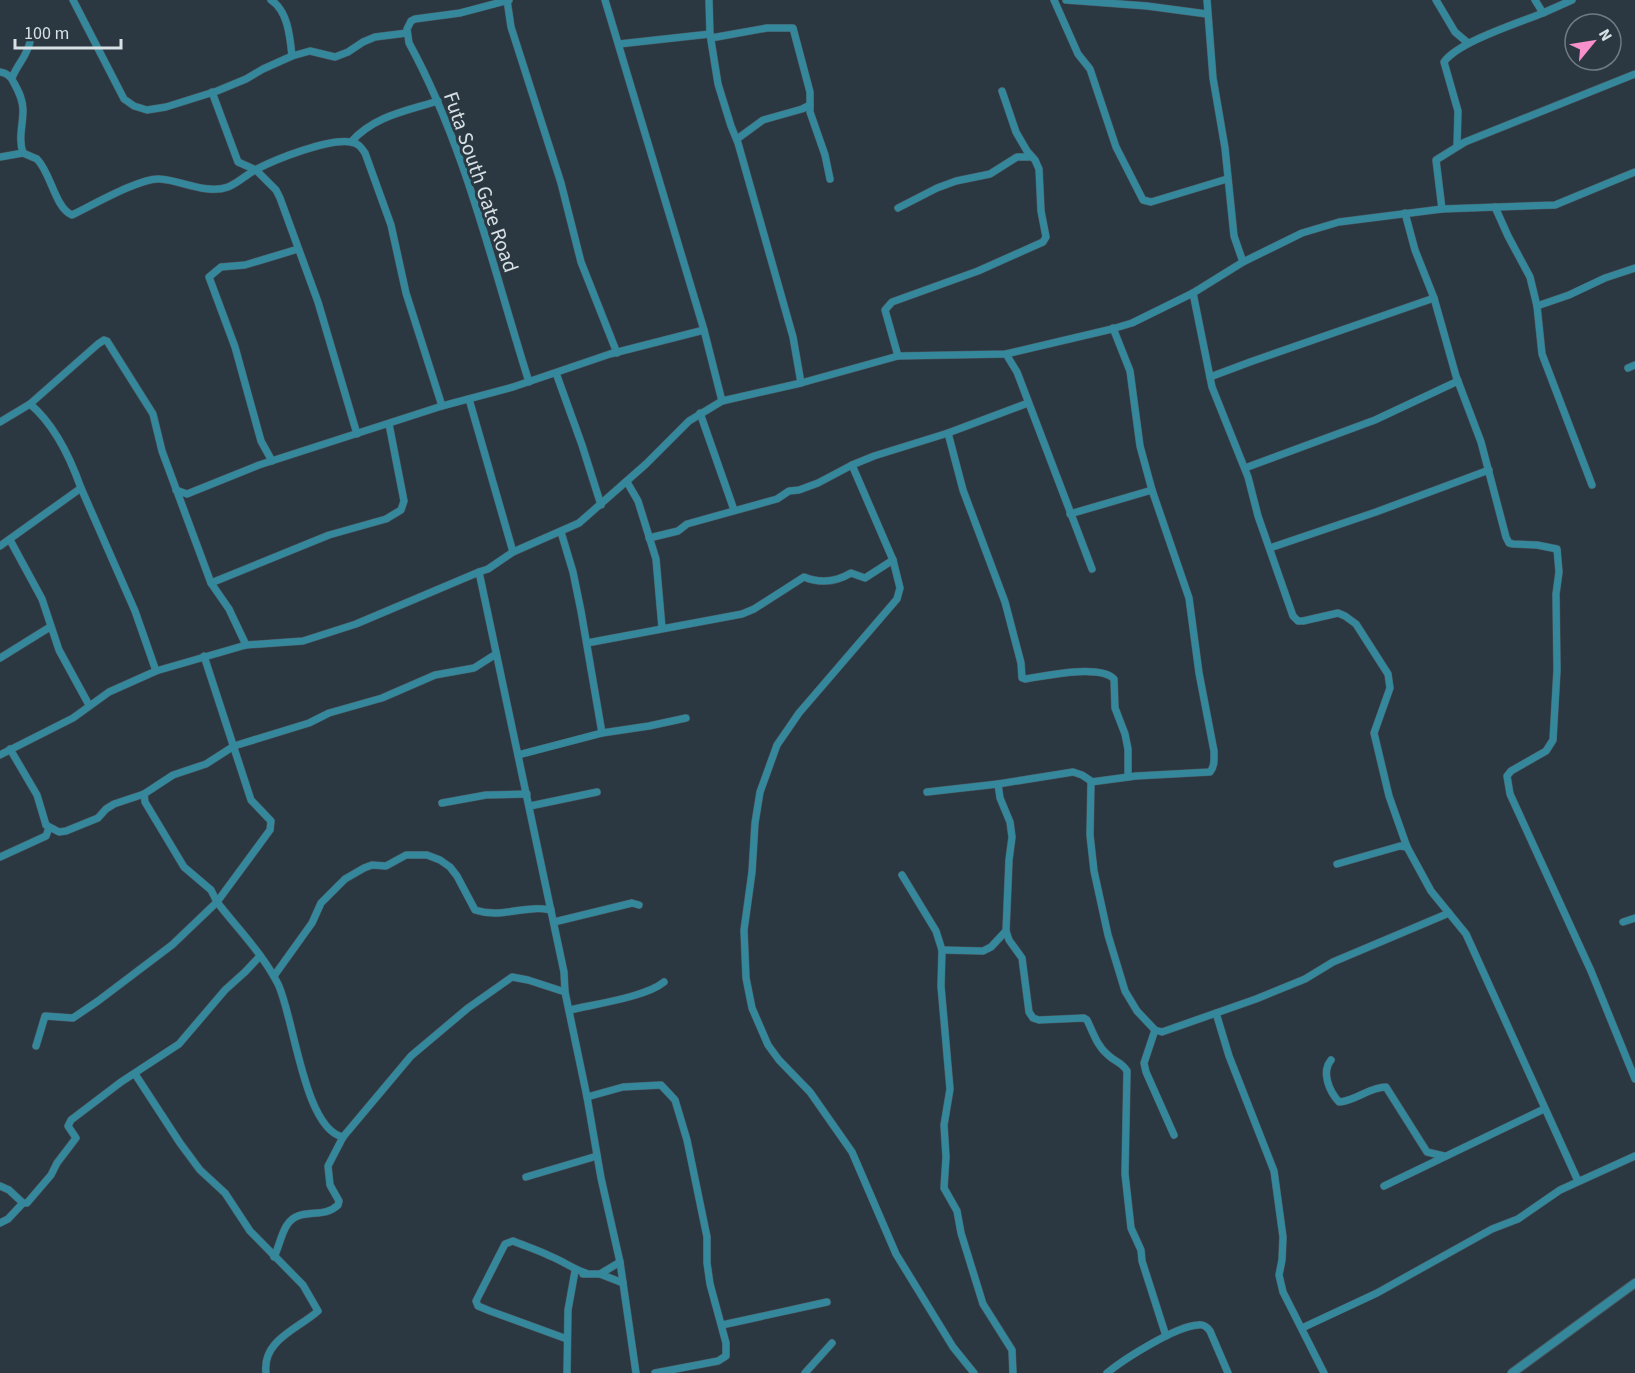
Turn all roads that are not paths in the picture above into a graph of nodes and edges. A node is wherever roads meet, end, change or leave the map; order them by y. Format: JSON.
{"nodes":[{"id":1,"x":73,"y":0,"type":"edge"},
{"id":2,"x":271,"y":0,"type":"edge"},
{"id":3,"x":508,"y":0,"type":"edge"},
{"id":4,"x":605,"y":0,"type":"edge"},
{"id":5,"x":709,"y":0,"type":"edge"},
{"id":6,"x":1054,"y":0,"type":"edge"},
{"id":7,"x":1066,"y":0,"type":"edge"},
{"id":8,"x":1207,"y":0,"type":"edge"},
{"id":9,"x":1436,"y":0,"type":"edge"},
{"id":10,"x":1535,"y":0,"type":"edge"},
{"id":11,"x":1572,"y":0,"type":"edge"},
{"id":12,"x":1122,"y":2,"type":"edge"},
{"id":13,"x":1543,"y":13,"type":"junction"},
{"id":14,"x":1207,"y":15,"type":"junction"},
{"id":15,"x":407,"y":33,"type":"junction"},
{"id":16,"x":710,"y":36,"type":"junction"},
{"id":17,"x":30,"y":42,"type":"dead end"},
{"id":18,"x":1468,"y":43,"type":"junction"},
{"id":19,"x":619,"y":44,"type":"junction"},
{"id":20,"x":292,"y":56,"type":"junction"},
{"id":21,"x":0,"y":72,"type":"edge"},
{"id":22,"x":1635,"y":74,"type":"edge"},
{"id":23,"x":12,"y":78,"type":"junction"},
{"id":24,"x":1002,"y":91,"type":"dead end"},
{"id":25,"x":212,"y":92,"type":"junction"},
{"id":26,"x":438,"y":101,"type":"junction"},
{"id":27,"x":810,"y":105,"type":"junction"},
{"id":28,"x":737,"y":139,"type":"junction"},
{"id":29,"x":351,"y":142,"type":"junction"},
{"id":30,"x":1023,"y":145,"type":"junction"},
{"id":31,"x":1457,"y":146,"type":"junction"},
{"id":32,"x":23,"y":153,"type":"junction"},
{"id":33,"x":0,"y":157,"type":"edge"},
{"id":34,"x":1031,"y":157,"type":"junction"},
{"id":35,"x":1017,"y":158,"type":"junction"},
{"id":36,"x":256,"y":170,"type":"junction"},
{"id":37,"x":1635,"y":172,"type":"edge"},
{"id":38,"x":830,"y":178,"type":"dead end"},
{"id":39,"x":1227,"y":179,"type":"junction"},
{"id":40,"x":1496,"y":207,"type":"junction"},
{"id":41,"x":898,"y":208,"type":"dead end"},
{"id":42,"x":1442,"y":209,"type":"junction"},
{"id":43,"x":1405,"y":213,"type":"junction"},
{"id":44,"x":298,"y":249,"type":"junction"},
{"id":45,"x":1243,"y":262,"type":"junction"},
{"id":46,"x":1635,"y":268,"type":"edge"},
{"id":47,"x":1193,"y":293,"type":"junction"},
{"id":48,"x":1434,"y":298,"type":"junction"},
{"id":49,"x":1537,"y":306,"type":"junction"},
{"id":50,"x":1113,"y":328,"type":"junction"},
{"id":51,"x":704,"y":330,"type":"junction"},
{"id":52,"x":617,"y":353,"type":"junction"},
{"id":53,"x":1006,"y":354,"type":"junction"},
{"id":54,"x":898,"y":356,"type":"junction"},
{"id":55,"x":556,"y":373,"type":"junction"},
{"id":56,"x":1210,"y":377,"type":"junction"},
{"id":57,"x":1458,"y":381,"type":"junction"},
{"id":58,"x":529,"y":382,"type":"junction"},
{"id":59,"x":801,"y":383,"type":"junction"},
{"id":60,"x":469,"y":399,"type":"junction"},
{"id":61,"x":722,"y":401,"type":"junction"},
{"id":62,"x":1028,"y":403,"type":"junction"},
{"id":63,"x":30,"y":404,"type":"junction"},
{"id":64,"x":442,"y":406,"type":"junction"},
{"id":65,"x":700,"y":413,"type":"junction"},
{"id":66,"x":0,"y":422,"type":"edge"},
{"id":67,"x":389,"y":424,"type":"junction"},
{"id":68,"x":948,"y":433,"type":"junction"},
{"id":69,"x":357,"y":434,"type":"junction"},
{"id":70,"x":272,"y":461,"type":"junction"},
{"id":71,"x":852,"y":465,"type":"junction"},
{"id":72,"x":1245,"y":468,"type":"junction"},
{"id":73,"x":1489,"y":470,"type":"junction"},
{"id":74,"x":627,"y":482,"type":"junction"},
{"id":75,"x":1592,"y":485,"type":"dead end"},
{"id":76,"x":81,"y":488,"type":"junction"},
{"id":77,"x":176,"y":490,"type":"junction"},
{"id":78,"x":1152,"y":490,"type":"junction"},
{"id":79,"x":188,"y":494,"type":"junction"},
{"id":80,"x":601,"y":505,"type":"junction"},
{"id":81,"x":183,"y":507,"type":"junction"},
{"id":82,"x":734,"y":510,"type":"junction"},
{"id":83,"x":1070,"y":514,"type":"junction"},
{"id":84,"x":561,"y":532,"type":"junction"},
{"id":85,"x":649,"y":538,"type":"junction"},
{"id":86,"x":10,"y":540,"type":"junction"},
{"id":87,"x":0,"y":546,"type":"edge"},
{"id":88,"x":1270,"y":548,"type":"junction"},
{"id":89,"x":513,"y":552,"type":"junction"},
{"id":90,"x":893,"y":560,"type":"junction"},
{"id":91,"x":1092,"y":569,"type":"dead end"},
{"id":92,"x":479,"y":572,"type":"junction"},
{"id":93,"x":211,"y":583,"type":"junction"},
{"id":94,"x":50,"y":627,"type":"junction"},
{"id":95,"x":662,"y":628,"type":"junction"},
{"id":96,"x":587,"y":643,"type":"junction"},
{"id":97,"x":246,"y":645,"type":"junction"},
{"id":98,"x":496,"y":654,"type":"junction"},
{"id":99,"x":204,"y":656,"type":"junction"},
{"id":100,"x":0,"y":658,"type":"edge"},
{"id":101,"x":156,"y":671,"type":"junction"},
{"id":102,"x":89,"y":705,"type":"junction"},
{"id":103,"x":686,"y":718,"type":"dead end"},
{"id":104,"x":602,"y":733,"type":"junction"},
{"id":105,"x":234,"y":746,"type":"junction"},
{"id":106,"x":10,"y":750,"type":"junction"},
{"id":107,"x":0,"y":755,"type":"edge"},
{"id":108,"x":518,"y":755,"type":"junction"},
{"id":109,"x":1128,"y":777,"type":"junction"},
{"id":110,"x":1090,"y":782,"type":"junction"},
{"id":111,"x":998,"y":784,"type":"junction"},
{"id":112,"x":597,"y":792,"type":"dead end"},
{"id":113,"x":927,"y":792,"type":"dead end"},
{"id":114,"x":144,"y":794,"type":"junction"},
{"id":115,"x":527,"y":794,"type":"junction"},
{"id":116,"x":442,"y":803,"type":"dead end"},
{"id":117,"x":530,"y":806,"type":"junction"},
{"id":118,"x":46,"y":825,"type":"junction"},
{"id":119,"x":1407,"y":847,"type":"junction"},
{"id":120,"x":0,"y":857,"type":"edge"},
{"id":121,"x":1337,"y":864,"type":"dead end"},
{"id":122,"x":902,"y":875,"type":"dead end"},
{"id":123,"x":217,"y":902,"type":"junction"},
{"id":124,"x":639,"y":905,"type":"dead end"},
{"id":125,"x":551,"y":910,"type":"junction"},
{"id":126,"x":1449,"y":913,"type":"junction"},
{"id":127,"x":1635,"y":918,"type":"edge"},
{"id":128,"x":554,"y":922,"type":"junction"},
{"id":129,"x":1623,"y":922,"type":"dead end"},
{"id":130,"x":1006,"y":931,"type":"junction"},
{"id":131,"x":942,"y":950,"type":"junction"},
{"id":132,"x":260,"y":956,"type":"junction"},
{"id":133,"x":274,"y":976,"type":"junction"},
{"id":134,"x":664,"y":982,"type":"dead end"},
{"id":135,"x":565,"y":992,"type":"junction"},
{"id":136,"x":570,"y":1010,"type":"junction"},
{"id":137,"x":1216,"y":1013,"type":"junction"},
{"id":138,"x":1155,"y":1030,"type":"junction"},
{"id":139,"x":36,"y":1046,"type":"dead end"},
{"id":140,"x":1331,"y":1060,"type":"dead end"},
{"id":141,"x":135,"y":1074,"type":"junction"},
{"id":142,"x":1635,"y":1079,"type":"edge"},
{"id":143,"x":587,"y":1097,"type":"junction"},
{"id":144,"x":1544,"y":1109,"type":"junction"},
{"id":145,"x":1174,"y":1135,"type":"dead end"},
{"id":146,"x":343,"y":1137,"type":"junction"},
{"id":147,"x":597,"y":1156,"type":"junction"},
{"id":148,"x":1444,"y":1156,"type":"junction"},
{"id":149,"x":1635,"y":1156,"type":"edge"},
{"id":150,"x":526,"y":1177,"type":"dead end"},
{"id":151,"x":1578,"y":1181,"type":"junction"},
{"id":152,"x":0,"y":1186,"type":"edge"},
{"id":153,"x":1384,"y":1186,"type":"dead end"},
{"id":154,"x":23,"y":1203,"type":"junction"},
{"id":155,"x":0,"y":1223,"type":"edge"},
{"id":156,"x":274,"y":1257,"type":"junction"},
{"id":157,"x":620,"y":1262,"type":"junction"},
{"id":158,"x":575,"y":1273,"type":"junction"},
{"id":159,"x":600,"y":1274,"type":"junction"},
{"id":160,"x":623,"y":1283,"type":"junction"},
{"id":161,"x":1635,"y":1283,"type":"edge"},
{"id":162,"x":827,"y":1302,"type":"dead end"},
{"id":163,"x":722,"y":1325,"type":"junction"},
{"id":164,"x":1302,"y":1328,"type":"junction"},
{"id":165,"x":1166,"y":1336,"type":"junction"},
{"id":166,"x":567,"y":1339,"type":"junction"},
{"id":167,"x":832,"y":1343,"type":"dead end"},
{"id":168,"x":266,"y":1373,"type":"edge"},
{"id":169,"x":567,"y":1373,"type":"edge"},
{"id":170,"x":636,"y":1373,"type":"edge"},
{"id":171,"x":655,"y":1373,"type":"edge"},
{"id":172,"x":805,"y":1373,"type":"edge"},
{"id":173,"x":974,"y":1373,"type":"edge"},
{"id":174,"x":1013,"y":1373,"type":"edge"},
{"id":175,"x":1107,"y":1373,"type":"edge"},
{"id":176,"x":1228,"y":1373,"type":"edge"},
{"id":177,"x":1324,"y":1373,"type":"edge"},
{"id":178,"x":1512,"y":1373,"type":"edge"}],
"edges":[{"from":1,"to":25,"type":"street"},
{"from":2,"to":20,"type":"street"},
{"from":3,"to":15,"type":"street"},
{"from":3,"to":52,"type":"street"},
{"from":4,"to":19,"type":"street"},
{"from":5,"to":16,"type":"street"},
{"from":6,"to":39,"type":"street"},
{"from":7,"to":12,"type":"street"},
{"from":8,"to":14,"type":"street"},
{"from":9,"to":18,"type":"street"},
{"from":10,"to":13,"type":"street"},
{"from":11,"to":13,"type":"street"},
{"from":12,"to":14,"type":"street"},
{"from":13,"to":18,"type":"street"},
{"from":14,"to":39,"type":"street"},
{"from":15,"to":20,"type":"street"},
{"from":15,"to":26,"type":"street","name":"Futa South Gate Road"},
{"from":16,"to":19,"type":"street"},
{"from":16,"to":27,"type":"street"},
{"from":16,"to":28,"type":"street"},
{"from":17,"to":23,"type":"street"},
{"from":18,"to":31,"type":"street"},
{"from":19,"to":51,"type":"street"},
{"from":20,"to":25,"type":"street"},
{"from":21,"to":23,"type":"street"},
{"from":22,"to":31,"type":"street"},
{"from":23,"to":32,"type":"street"},
{"from":24,"to":30,"type":"street"},
{"from":25,"to":36,"type":"street"},
{"from":26,"to":29,"type":"street"},
{"from":26,"to":58,"type":"street","name":"Futa South Gate Road"},
{"from":27,"to":28,"type":"street"},
{"from":27,"to":38,"type":"street"},
{"from":28,"to":59,"type":"street"},
{"from":29,"to":36,"type":"street"},
{"from":29,"to":64,"type":"street"},
{"from":30,"to":34,"type":"street"},
{"from":30,"to":35,"type":"street"},
{"from":31,"to":42,"type":"street"},
{"from":32,"to":33,"type":"street"},
{"from":32,"to":36,"type":"street"},
{"from":34,"to":35,"type":"street"},
{"from":34,"to":54,"type":"street"},
{"from":35,"to":41,"type":"street"},
{"from":36,"to":44,"type":"street"},
{"from":37,"to":40,"type":"street"},
{"from":39,"to":45,"type":"street"},
{"from":40,"to":42,"type":"street"},
{"from":40,"to":49,"type":"street"},
{"from":42,"to":43,"type":"street"},
{"from":43,"to":45,"type":"street"},
{"from":43,"to":48,"type":"street"},
{"from":44,"to":69,"type":"street"},
{"from":44,"to":70,"type":"street"},
{"from":45,"to":47,"type":"street"},
{"from":46,"to":49,"type":"street"},
{"from":47,"to":50,"type":"street"},
{"from":47,"to":56,"type":"street"},
{"from":48,"to":56,"type":"street"},
{"from":48,"to":57,"type":"street"},
{"from":49,"to":75,"type":"street"},
{"from":50,"to":53,"type":"street"},
{"from":50,"to":78,"type":"street"},
{"from":51,"to":52,"type":"street"},
{"from":51,"to":61,"type":"street"},
{"from":52,"to":55,"type":"street"},
{"from":53,"to":54,"type":"street"},
{"from":53,"to":62,"type":"street"},
{"from":54,"to":59,"type":"street"},
{"from":55,"to":58,"type":"street"},
{"from":55,"to":80,"type":"street"},
{"from":56,"to":72,"type":"street"},
{"from":57,"to":72,"type":"street"},
{"from":57,"to":73,"type":"street"},
{"from":58,"to":60,"type":"street"},
{"from":59,"to":61,"type":"street"},
{"from":60,"to":64,"type":"street"},
{"from":60,"to":89,"type":"street"},
{"from":61,"to":65,"type":"street"},
{"from":62,"to":68,"type":"street"},
{"from":62,"to":83,"type":"street"},
{"from":63,"to":66,"type":"street"},
{"from":63,"to":76,"type":"street"},
{"from":63,"to":77,"type":"street"},
{"from":64,"to":67,"type":"street"},
{"from":65,"to":74,"type":"street"},
{"from":65,"to":82,"type":"street"},
{"from":67,"to":69,"type":"street"},
{"from":67,"to":93,"type":"street"},
{"from":68,"to":71,"type":"street"},
{"from":68,"to":109,"type":"street"},
{"from":69,"to":70,"type":"street"},
{"from":70,"to":79,"type":"street"},
{"from":71,"to":82,"type":"street"},
{"from":71,"to":90,"type":"street"},
{"from":72,"to":88,"type":"street"},
{"from":73,"to":88,"type":"street"},
{"from":73,"to":142,"type":"street"},
{"from":74,"to":80,"type":"street"},
{"from":74,"to":85,"type":"street"},
{"from":76,"to":86,"type":"street"},
{"from":76,"to":101,"type":"street"},
{"from":77,"to":79,"type":"street"},
{"from":77,"to":81,"type":"street"},
{"from":78,"to":83,"type":"street"},
{"from":78,"to":109,"type":"street"},
{"from":79,"to":81,"type":"street"},
{"from":80,"to":84,"type":"street"},
{"from":81,"to":93,"type":"street"},
{"from":82,"to":85,"type":"street"},
{"from":83,"to":91,"type":"street"},
{"from":84,"to":89,"type":"street"},
{"from":84,"to":96,"type":"street"},
{"from":85,"to":95,"type":"street"},
{"from":86,"to":87,"type":"street"},
{"from":86,"to":94,"type":"street"},
{"from":88,"to":119,"type":"street"},
{"from":89,"to":92,"type":"street"},
{"from":90,"to":95,"type":"street"},
{"from":90,"to":173,"type":"street"},
{"from":92,"to":97,"type":"street"},
{"from":92,"to":98,"type":"street"},
{"from":93,"to":97,"type":"street"},
{"from":94,"to":100,"type":"street"},
{"from":94,"to":102,"type":"street"},
{"from":95,"to":96,"type":"street"},
{"from":96,"to":104,"type":"street"},
{"from":97,"to":99,"type":"street"},
{"from":98,"to":105,"type":"street"},
{"from":98,"to":108,"type":"street"},
{"from":99,"to":101,"type":"street"},
{"from":99,"to":105,"type":"street"},
{"from":101,"to":102,"type":"street"},
{"from":102,"to":106,"type":"street"},
{"from":103,"to":104,"type":"street"},
{"from":104,"to":108,"type":"street"},
{"from":105,"to":114,"type":"street"},
{"from":105,"to":123,"type":"street"},
{"from":106,"to":107,"type":"street"},
{"from":106,"to":118,"type":"street"},
{"from":108,"to":115,"type":"street"},
{"from":109,"to":110,"type":"street"},
{"from":110,"to":111,"type":"street"},
{"from":110,"to":138,"type":"street"},
{"from":111,"to":113,"type":"street"},
{"from":111,"to":130,"type":"street"},
{"from":112,"to":117,"type":"street"},
{"from":114,"to":118,"type":"street"},
{"from":114,"to":123,"type":"street"},
{"from":115,"to":116,"type":"street"},
{"from":115,"to":117,"type":"street"},
{"from":117,"to":125,"type":"street"},
{"from":118,"to":120,"type":"street"},
{"from":119,"to":121,"type":"street"},
{"from":119,"to":126,"type":"street"},
{"from":122,"to":131,"type":"street"},
{"from":123,"to":132,"type":"street"},
{"from":123,"to":139,"type":"street"},
{"from":124,"to":128,"type":"street"},
{"from":125,"to":128,"type":"street"},
{"from":125,"to":133,"type":"street"},
{"from":126,"to":137,"type":"street"},
{"from":126,"to":144,"type":"street"},
{"from":127,"to":129,"type":"street"},
{"from":128,"to":135,"type":"street"},
{"from":130,"to":131,"type":"street"},
{"from":130,"to":165,"type":"street"},
{"from":131,"to":174,"type":"street"},
{"from":132,"to":133,"type":"street"},
{"from":132,"to":141,"type":"street"},
{"from":133,"to":146,"type":"street"},
{"from":134,"to":136,"type":"street"},
{"from":135,"to":136,"type":"street"},
{"from":135,"to":146,"type":"street"},
{"from":136,"to":143,"type":"street"},
{"from":137,"to":138,"type":"street"},
{"from":137,"to":164,"type":"street"},
{"from":138,"to":145,"type":"street"},
{"from":140,"to":148,"type":"street"},
{"from":141,"to":154,"type":"street"},
{"from":141,"to":156,"type":"street"},
{"from":143,"to":147,"type":"street"},
{"from":143,"to":163,"type":"street"},
{"from":144,"to":148,"type":"street"},
{"from":144,"to":151,"type":"street"},
{"from":146,"to":156,"type":"street"},
{"from":147,"to":150,"type":"street"},
{"from":147,"to":157,"type":"street"},
{"from":148,"to":153,"type":"street"},
{"from":149,"to":151,"type":"street"},
{"from":151,"to":164,"type":"street"},
{"from":152,"to":154,"type":"street"},
{"from":154,"to":155,"type":"street"},
{"from":156,"to":168,"type":"street"},
{"from":157,"to":159,"type":"street"},
{"from":157,"to":160,"type":"street"},
{"from":158,"to":159,"type":"street"},
{"from":158,"to":166,"type":"street"},
{"from":158,"to":166,"type":"street"},
{"from":159,"to":160,"type":"street"},
{"from":160,"to":170,"type":"street"},
{"from":161,"to":178,"type":"street"},
{"from":162,"to":163,"type":"street"},
{"from":163,"to":171,"type":"street"},
{"from":164,"to":177,"type":"street"},
{"from":165,"to":175,"type":"street"},
{"from":165,"to":176,"type":"street"},
{"from":166,"to":169,"type":"street"},
{"from":167,"to":172,"type":"street"}]}
